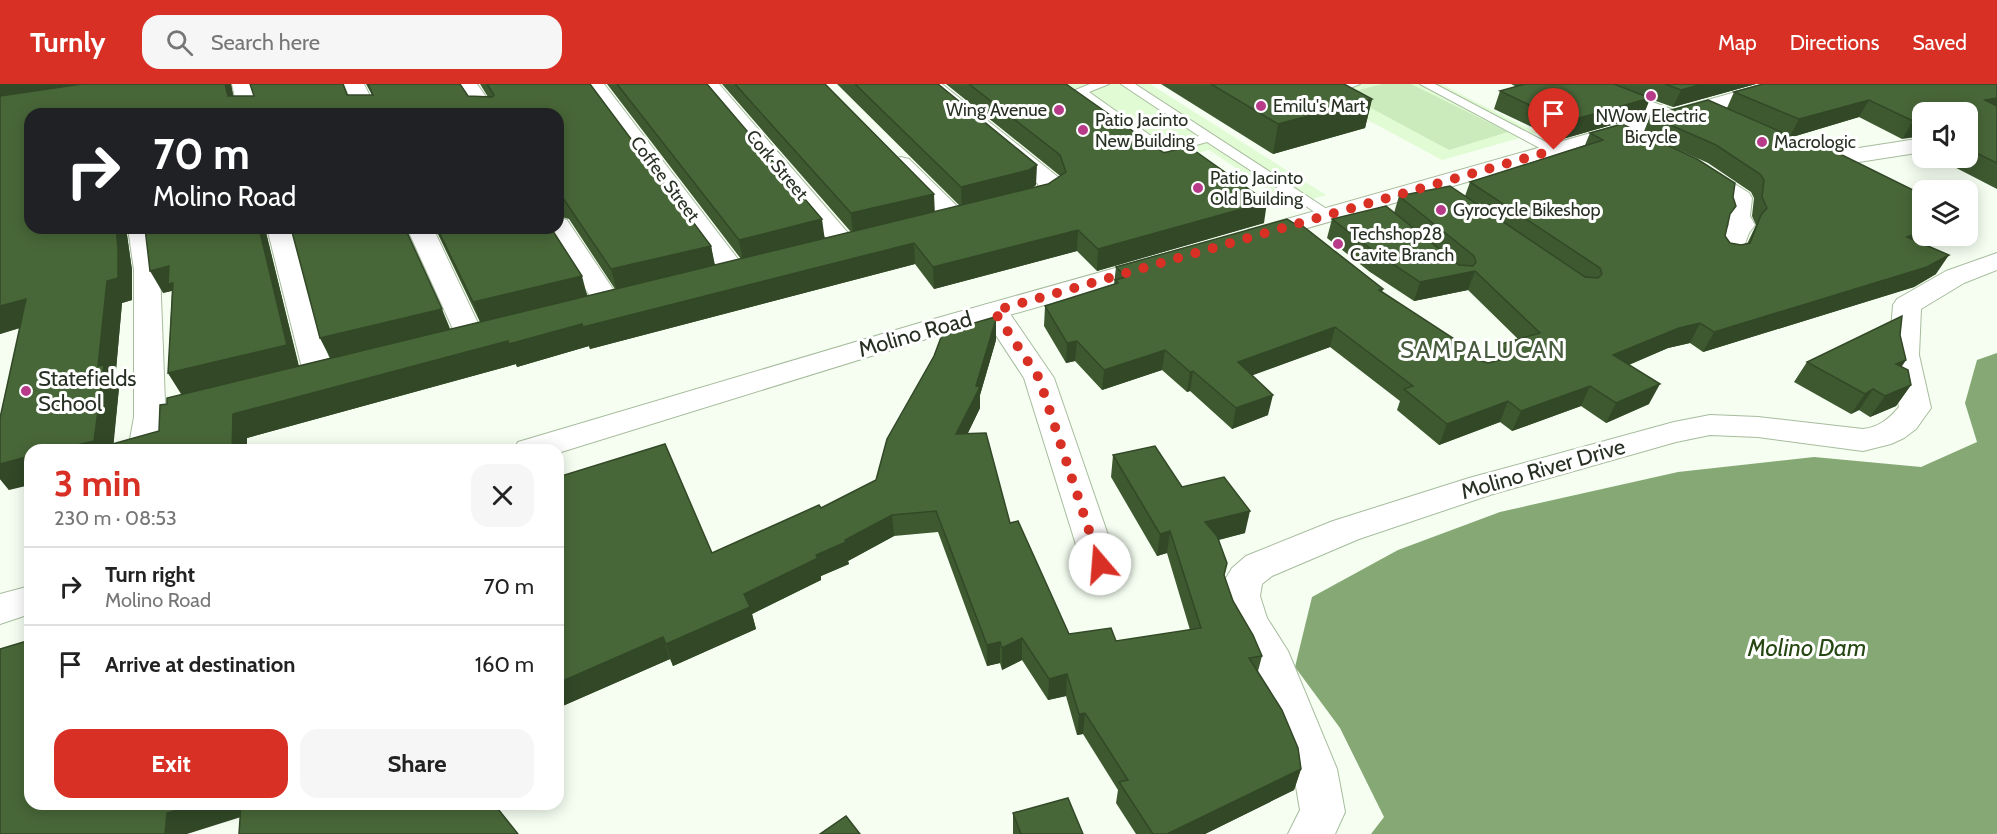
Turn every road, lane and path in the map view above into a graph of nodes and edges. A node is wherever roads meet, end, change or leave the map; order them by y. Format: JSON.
{"nodes":[{"id":1,"x":242,"y":84,"type":"edge"},
{"id":2,"x":354,"y":84,"type":"edge"},
{"id":3,"x":467,"y":84,"type":"edge"},
{"id":4,"x":594,"y":84,"type":"edge"},
{"id":5,"x":708,"y":84,"type":"edge"},
{"id":6,"x":929,"y":84,"type":"edge"},
{"id":7,"x":1103,"y":84,"type":"edge"},
{"id":8,"x":1127,"y":84,"type":"edge"},
{"id":9,"x":1354,"y":84,"type":"edge"},
{"id":10,"x":1426,"y":84,"type":"edge"},
{"id":11,"x":1587,"y":84,"type":"edge"},
{"id":12,"x":1786,"y":84,"type":"edge"},
{"id":13,"x":1339,"y":88,"type":"edge"},
{"id":14,"x":248,"y":108,"type":"edge"},
{"id":15,"x":365,"y":108,"type":"edge"},
{"id":16,"x":483,"y":108,"type":"edge"},
{"id":17,"x":1702,"y":108,"type":"junction"},
{"id":18,"x":1671,"y":117,"type":"junction"},
{"id":19,"x":1732,"y":122,"type":"edge"},
{"id":20,"x":1618,"y":132,"type":"junction"},
{"id":21,"x":1210,"y":137,"type":"junction"},
{"id":22,"x":1648,"y":146,"type":"edge"},
{"id":23,"x":1784,"y":146,"type":"edge"},
{"id":24,"x":1912,"y":147,"type":"edge"},
{"id":25,"x":1554,"y":150,"type":"junction"},
{"id":26,"x":889,"y":152,"type":"edge"},
{"id":27,"x":1677,"y":160,"type":"edge"},
{"id":28,"x":1431,"y":185,"type":"junction"},
{"id":29,"x":1450,"y":199,"type":"edge"},
{"id":30,"x":1368,"y":204,"type":"junction"},
{"id":31,"x":976,"y":214,"type":"junction"},
{"id":32,"x":1329,"y":215,"type":"junction"},
{"id":33,"x":1386,"y":219,"type":"edge"},
{"id":34,"x":1292,"y":225,"type":"junction"},
{"id":35,"x":923,"y":227,"type":"edge"},
{"id":36,"x":142,"y":234,"type":"edge"},
{"id":37,"x":282,"y":234,"type":"edge"},
{"id":38,"x":423,"y":234,"type":"edge"},
{"id":39,"x":564,"y":234,"type":"edge"},
{"id":40,"x":1235,"y":242,"type":"edge"},
{"id":41,"x":1318,"y":245,"type":"edge"},
{"id":42,"x":846,"y":246,"type":"edge"},
{"id":43,"x":1730,"y":254,"type":"edge"},
{"id":44,"x":1178,"y":258,"type":"edge"},
{"id":45,"x":1997,"y":261,"type":"edge"},
{"id":46,"x":735,"y":273,"type":"edge"},
{"id":47,"x":609,"y":304,"type":"edge"},
{"id":48,"x":994,"y":311,"type":"junction"},
{"id":49,"x":472,"y":338,"type":"edge"},
{"id":50,"x":319,"y":376,"type":"edge"},
{"id":51,"x":229,"y":398,"type":"edge"},
{"id":52,"x":150,"y":417,"type":"junction"},
{"id":53,"x":145,"y":444,"type":"edge"},
{"id":54,"x":550,"y":444,"type":"edge"},
{"id":55,"x":1100,"y":564,"type":"dead end"},
{"id":56,"x":24,"y":602,"type":"edge"},
{"id":57,"x":0,"y":609,"type":"edge"},
{"id":58,"x":1311,"y":834,"type":"edge"}],
"edges":[{"from":1,"to":14,"type":"street"},
{"from":2,"to":15,"type":"street"},
{"from":3,"to":16,"type":"street"},
{"from":4,"to":46,"type":"street","name":"Coffee Street"},
{"from":5,"to":42,"type":"street","name":"Cork Street"},
{"from":6,"to":31,"type":"street"},
{"from":7,"to":21,"type":"lane"},
{"from":8,"to":21,"type":"lane"},
{"from":9,"to":13,"type":"lane"},
{"from":10,"to":25,"type":"lane"},
{"from":11,"to":18,"type":"street"},
{"from":12,"to":17,"type":"street"},
{"from":17,"to":18,"type":"street"},
{"from":17,"to":19,"type":"street"},
{"from":18,"to":20,"type":"street"},
{"from":20,"to":22,"type":"street"},
{"from":20,"to":25,"type":"street"},
{"from":21,"to":32,"type":"lane"},
{"from":23,"to":24,"type":"street"},
{"from":25,"to":28,"type":"street"},
{"from":26,"to":31,"type":"street"},
{"from":27,"to":43,"type":"street"},
{"from":28,"to":29,"type":"lane"},
{"from":28,"to":30,"type":"street"},
{"from":30,"to":32,"type":"street"},
{"from":30,"to":33,"type":"lane"},
{"from":31,"to":35,"type":"street"},
{"from":32,"to":34,"type":"street"},
{"from":34,"to":40,"type":"street"},
{"from":34,"to":41,"type":"street"},
{"from":36,"to":52,"type":"street"},
{"from":37,"to":50,"type":"street"},
{"from":38,"to":49,"type":"street"},
{"from":39,"to":47,"type":"street"},
{"from":44,"to":48,"type":"street","name":"Molino Road"},
{"from":45,"to":58,"type":"street","name":"Molino River Drive"},
{"from":48,"to":54,"type":"street","name":"Molino Road"},
{"from":48,"to":55,"type":"street"},
{"from":51,"to":52,"type":"street"},
{"from":52,"to":53,"type":"street"},
{"from":56,"to":57,"type":"street"}]}
